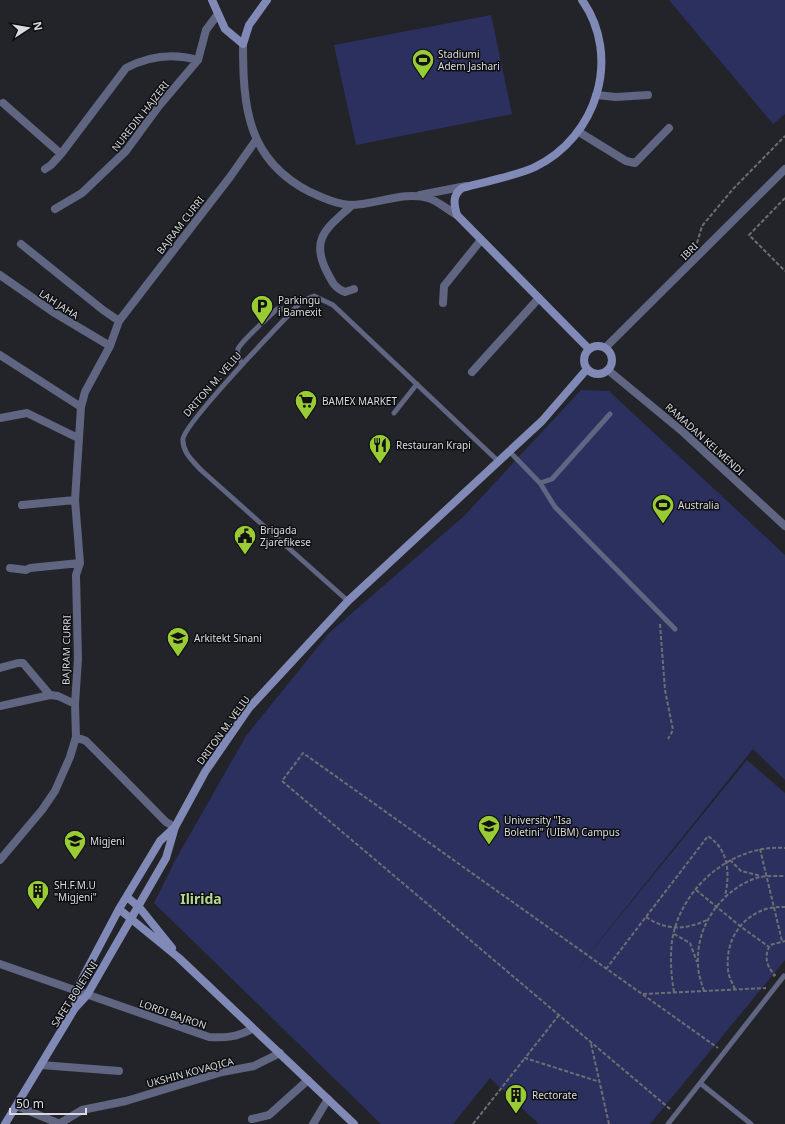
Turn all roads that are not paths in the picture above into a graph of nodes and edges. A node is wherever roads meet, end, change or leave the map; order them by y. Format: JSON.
{"nodes":[{"id":1,"x":212,"y":0,"type":"edge"},
{"id":2,"x":267,"y":0,"type":"edge"},
{"id":3,"x":582,"y":0,"type":"edge"},
{"id":4,"x":218,"y":14,"type":"junction"},
{"id":5,"x":243,"y":44,"type":"junction"},
{"id":6,"x":198,"y":60,"type":"junction"},
{"id":7,"x":596,"y":95,"type":"junction"},
{"id":8,"x":648,"y":95,"type":"dead end"},
{"id":9,"x":3,"y":103,"type":"dead end"},
{"id":10,"x":669,"y":128,"type":"dead end"},
{"id":11,"x":579,"y":132,"type":"junction"},
{"id":12,"x":256,"y":140,"type":"junction"},
{"id":13,"x":61,"y":154,"type":"junction"},
{"id":14,"x":45,"y":169,"type":"dead end"},
{"id":15,"x":785,"y":169,"type":"edge"},
{"id":16,"x":473,"y":185,"type":"junction"},
{"id":17,"x":417,"y":196,"type":"junction"},
{"id":18,"x":352,"y":205,"type":"junction"},
{"id":19,"x":55,"y":209,"type":"dead end"},
{"id":20,"x":457,"y":215,"type":"junction"},
{"id":21,"x":481,"y":240,"type":"junction"},
{"id":22,"x":21,"y":244,"type":"dead end"},
{"id":23,"x":0,"y":275,"type":"edge"},
{"id":24,"x":354,"y":289,"type":"dead end"},
{"id":25,"x":539,"y":298,"type":"junction"},
{"id":26,"x":443,"y":303,"type":"dead end"},
{"id":27,"x":291,"y":313,"type":"junction"},
{"id":28,"x":119,"y":321,"type":"junction"},
{"id":29,"x":110,"y":346,"type":"junction"},
{"id":30,"x":606,"y":347,"type":"junction"},
{"id":31,"x":589,"y":349,"type":"junction"},
{"id":32,"x":0,"y":355,"type":"edge"},
{"id":33,"x":242,"y":364,"type":"junction"},
{"id":34,"x":587,"y":369,"type":"junction"},
{"id":35,"x":608,"y":370,"type":"junction"},
{"id":36,"x":472,"y":372,"type":"dead end"},
{"id":37,"x":417,"y":384,"type":"junction"},
{"id":38,"x":81,"y":407,"type":"junction"},
{"id":39,"x":394,"y":413,"type":"dead end"},
{"id":40,"x":610,"y":414,"type":"dead end"},
{"id":41,"x":0,"y":418,"type":"edge"},
{"id":42,"x":78,"y":438,"type":"junction"},
{"id":43,"x":509,"y":451,"type":"junction"},
{"id":44,"x":498,"y":461,"type":"junction"},
{"id":45,"x":540,"y":483,"type":"junction"},
{"id":46,"x":75,"y":500,"type":"junction"},
{"id":47,"x":22,"y":506,"type":"dead end"},
{"id":48,"x":785,"y":526,"type":"edge"},
{"id":49,"x":80,"y":563,"type":"junction"},
{"id":50,"x":10,"y":568,"type":"dead end"},
{"id":51,"x":348,"y":601,"type":"junction"},
{"id":52,"x":675,"y":629,"type":"dead end"},
{"id":53,"x":0,"y":668,"type":"edge"},
{"id":54,"x":50,"y":695,"type":"junction"},
{"id":55,"x":75,"y":704,"type":"junction"},
{"id":56,"x":0,"y":706,"type":"edge"},
{"id":57,"x":76,"y":737,"type":"junction"},
{"id":58,"x":175,"y":827,"type":"junction"},
{"id":59,"x":0,"y":860,"type":"edge"},
{"id":60,"x":123,"y":903,"type":"junction"},
{"id":61,"x":135,"y":913,"type":"junction"},
{"id":62,"x":179,"y":958,"type":"junction"},
{"id":63,"x":0,"y":964,"type":"edge"},
{"id":64,"x":784,"y":976,"type":"dead end"},
{"id":65,"x":77,"y":992,"type":"junction"},
{"id":66,"x":87,"y":995,"type":"junction"},
{"id":67,"x":75,"y":1008,"type":"junction"},
{"id":68,"x":252,"y":1029,"type":"junction"},
{"id":69,"x":280,"y":1053,"type":"junction"},
{"id":70,"x":41,"y":1065,"type":"junction"},
{"id":71,"x":120,"y":1071,"type":"dead end"},
{"id":72,"x":308,"y":1080,"type":"junction"},
{"id":73,"x":700,"y":1083,"type":"junction"},
{"id":74,"x":328,"y":1099,"type":"junction"},
{"id":75,"x":17,"y":1106,"type":"junction"},
{"id":76,"x":252,"y":1119,"type":"dead end"},
{"id":77,"x":5,"y":1124,"type":"edge"},
{"id":78,"x":59,"y":1124,"type":"edge"},
{"id":79,"x":313,"y":1124,"type":"edge"},
{"id":80,"x":354,"y":1124,"type":"edge"},
{"id":81,"x":668,"y":1124,"type":"edge"},
{"id":82,"x":750,"y":1124,"type":"edge"}],
"edges":[{"from":1,"to":4,"type":"street"},
{"from":2,"to":5,"type":"street"},
{"from":3,"to":7,"type":"street"},
{"from":4,"to":5,"type":"street"},
{"from":4,"to":6,"type":"street","name":"NUREDIN HAJZERI"},
{"from":5,"to":12,"type":"street"},
{"from":6,"to":13,"type":"street"},
{"from":6,"to":19,"type":"street","name":"NUREDIN HAJZERI"},
{"from":7,"to":8,"type":"street"},
{"from":7,"to":11,"type":"street"},
{"from":9,"to":13,"type":"street"},
{"from":10,"to":11,"type":"street"},
{"from":11,"to":16,"type":"street"},
{"from":12,"to":18,"type":"street"},
{"from":12,"to":28,"type":"street","name":"BAJRAM CURRI"},
{"from":13,"to":14,"type":"street"},
{"from":15,"to":30,"type":"street","name":"IBRI"},
{"from":16,"to":17,"type":"street"},
{"from":16,"to":20,"type":"street"},
{"from":17,"to":18,"type":"street"},
{"from":17,"to":20,"type":"street"},
{"from":18,"to":24,"type":"street"},
{"from":20,"to":21,"type":"street"},
{"from":21,"to":25,"type":"street"},
{"from":21,"to":26,"type":"street"},
{"from":22,"to":28,"type":"street"},
{"from":23,"to":29,"type":"street","name":"LAH JAHA"},
{"from":25,"to":31,"type":"street"},
{"from":25,"to":36,"type":"street"},
{"from":27,"to":33,"type":"lane","name":"DRITON M. VELIU"},
{"from":27,"to":33,"type":"lane"},
{"from":27,"to":37,"type":"lane","name":"DRITON M. VELIU"},
{"from":28,"to":29,"type":"street","name":"BAJRAM CURRI"},
{"from":29,"to":38,"type":"street","name":"BAJRAM CURRI"},
{"from":30,"to":31,"type":"street"},
{"from":30,"to":35,"type":"street"},
{"from":31,"to":34,"type":"street"},
{"from":32,"to":38,"type":"street"},
{"from":33,"to":51,"type":"lane","name":"DRITON M. VELIU"},
{"from":34,"to":35,"type":"street"},
{"from":34,"to":43,"type":"street","name":"DRITON M. VELIU"},
{"from":35,"to":48,"type":"street","name":"RAMADAN KELMENDI"},
{"from":37,"to":39,"type":"lane"},
{"from":37,"to":44,"type":"lane","name":"DRITON M. VELIU"},
{"from":38,"to":42,"type":"street","name":"BAJRAM CURRI"},
{"from":40,"to":45,"type":"lane"},
{"from":41,"to":42,"type":"street"},
{"from":42,"to":46,"type":"street","name":"BAJRAM CURRI"},
{"from":43,"to":44,"type":"street","name":"DRITON M. VELIU"},
{"from":43,"to":45,"type":"lane"},
{"from":44,"to":51,"type":"street","name":"DRITON M. VELIU"},
{"from":45,"to":52,"type":"lane"},
{"from":46,"to":47,"type":"street"},
{"from":46,"to":49,"type":"street","name":"BAJRAM CURRI"},
{"from":49,"to":50,"type":"street"},
{"from":49,"to":55,"type":"street","name":"BAJRAM CURRI"},
{"from":51,"to":58,"type":"street","name":"DRITON M. VELIU"},
{"from":53,"to":54,"type":"street"},
{"from":54,"to":55,"type":"street"},
{"from":54,"to":56,"type":"street"},
{"from":55,"to":57,"type":"street","name":"BAJRAM CURRI"},
{"from":57,"to":58,"type":"street"},
{"from":57,"to":59,"type":"street","name":"BAJRAM CURRI"},
{"from":58,"to":60,"type":"street","name":"DRITON M. VELIU"},
{"from":58,"to":61,"type":"street","name":"DRITON M. VELIU"},
{"from":60,"to":61,"type":"street"},
{"from":60,"to":61,"type":"street"},
{"from":60,"to":65,"type":"street","name":"SAFET BOLETINI"},
{"from":61,"to":62,"type":"street"},
{"from":61,"to":62,"type":"street"},
{"from":61,"to":66,"type":"street","name":"SAFET BOLETINI"},
{"from":62,"to":68,"type":"street"},
{"from":63,"to":65,"type":"street","name":"LORDI BAJRON"},
{"from":64,"to":73,"type":"lane"},
{"from":65,"to":66,"type":"street","name":"LORDI BAJRON"},
{"from":65,"to":67,"type":"street","name":"SAFET BOLETINI"},
{"from":66,"to":67,"type":"street","name":"SAFET BOLETINI"},
{"from":66,"to":68,"type":"street","name":"LORDI BAJRON"},
{"from":67,"to":70,"type":"street","name":"SAFET BOLETINI"},
{"from":68,"to":69,"type":"street"},
{"from":69,"to":72,"type":"street"},
{"from":69,"to":78,"type":"street","name":"UKSHIN KOVAQICA"},
{"from":70,"to":71,"type":"street"},
{"from":70,"to":75,"type":"street","name":"SAFET BOLETINI"},
{"from":72,"to":74,"type":"street"},
{"from":72,"to":76,"type":"street"},
{"from":73,"to":81,"type":"lane"},
{"from":73,"to":82,"type":"lane"},
{"from":74,"to":79,"type":"street"},
{"from":74,"to":80,"type":"street"},
{"from":75,"to":77,"type":"street","name":"SAFET BOLETINI"},
{"from":75,"to":78,"type":"street"}]}
